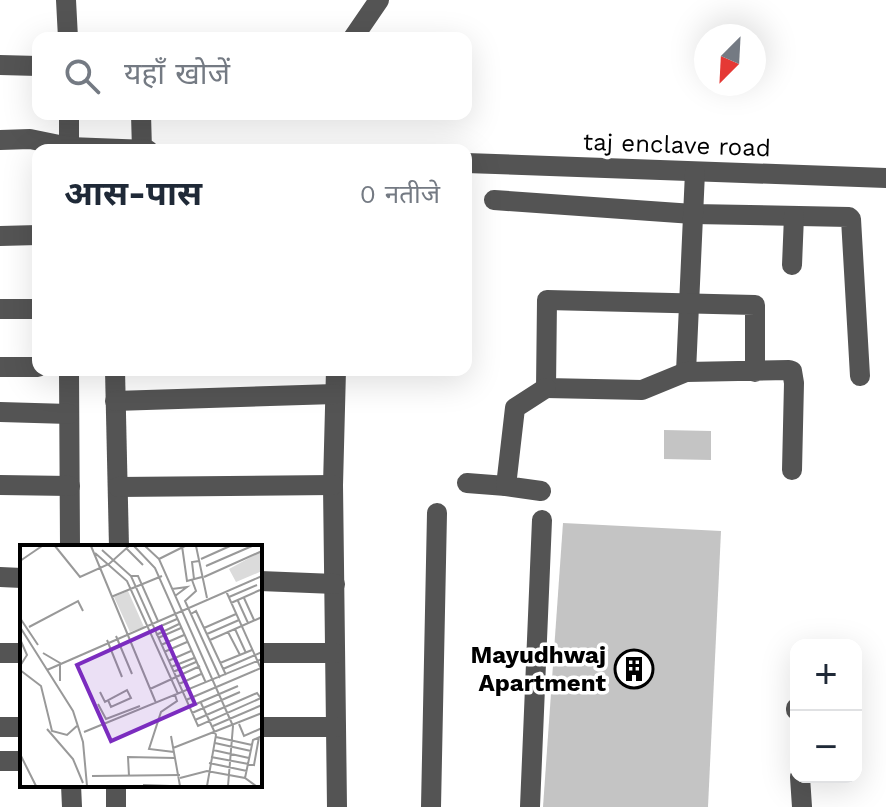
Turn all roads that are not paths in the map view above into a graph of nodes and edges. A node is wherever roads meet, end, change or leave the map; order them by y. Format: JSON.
{"nodes":[{"id":1,"x":66,"y":0,"type":"edge"},
{"id":2,"x":379,"y":0,"type":"edge"},
{"id":3,"x":68,"y":32,"type":"edge"},
{"id":4,"x":357,"y":32,"type":"edge"},
{"id":5,"x":0,"y":65,"type":"edge"},
{"id":6,"x":32,"y":66,"type":"edge"},
{"id":7,"x":69,"y":120,"type":"edge"},
{"id":8,"x":141,"y":120,"type":"edge"},
{"id":9,"x":0,"y":140,"type":"edge"},
{"id":10,"x":50,"y":144,"type":"edge"},
{"id":11,"x":69,"y":144,"type":"edge"},
{"id":12,"x":142,"y":144,"type":"edge"},
{"id":13,"x":472,"y":163,"type":"edge"},
{"id":14,"x":695,"y":172,"type":"junction"},
{"id":15,"x":886,"y":178,"type":"edge"},
{"id":16,"x":494,"y":200,"type":"dead end"},
{"id":17,"x":693,"y":214,"type":"junction"},
{"id":18,"x":794,"y":216,"type":"junction"},
{"id":19,"x":32,"y":235,"type":"edge"},
{"id":20,"x":0,"y":236,"type":"edge"},
{"id":21,"x":792,"y":265,"type":"dead end"},
{"id":22,"x":690,"y":304,"type":"junction"},
{"id":23,"x":0,"y":309,"type":"edge"},
{"id":24,"x":32,"y":309,"type":"edge"},
{"id":25,"x":0,"y":367,"type":"edge"},
{"id":26,"x":32,"y":367,"type":"edge"},
{"id":27,"x":686,"y":372,"type":"junction"},
{"id":28,"x":755,"y":372,"type":"junction"},
{"id":29,"x":69,"y":376,"type":"edge"},
{"id":30,"x":115,"y":376,"type":"edge"},
{"id":31,"x":336,"y":376,"type":"edge"},
{"id":32,"x":860,"y":376,"type":"dead end"},
{"id":33,"x":546,"y":388,"type":"junction"},
{"id":34,"x":335,"y":394,"type":"junction"},
{"id":35,"x":115,"y":401,"type":"junction"},
{"id":36,"x":0,"y":412,"type":"edge"},
{"id":37,"x":69,"y":414,"type":"junction"},
{"id":38,"x":792,"y":470,"type":"dead end"},
{"id":39,"x":467,"y":483,"type":"dead end"},
{"id":40,"x":0,"y":485,"type":"edge"},
{"id":41,"x":333,"y":485,"type":"junction"},
{"id":42,"x":70,"y":486,"type":"junction"},
{"id":43,"x":506,"y":486,"type":"junction"},
{"id":44,"x":118,"y":487,"type":"junction"},
{"id":45,"x":541,"y":491,"type":"dead end"},
{"id":46,"x":437,"y":513,"type":"dead end"},
{"id":47,"x":542,"y":520,"type":"dead end"},
{"id":48,"x":70,"y":545,"type":"edge"},
{"id":49,"x":119,"y":545,"type":"edge"},
{"id":50,"x":0,"y":577,"type":"edge"},
{"id":51,"x":20,"y":578,"type":"edge"},
{"id":52,"x":262,"y":581,"type":"edge"},
{"id":53,"x":335,"y":584,"type":"junction"},
{"id":54,"x":262,"y":653,"type":"edge"},
{"id":55,"x":335,"y":653,"type":"junction"},
{"id":56,"x":262,"y":727,"type":"edge"},
{"id":57,"x":336,"y":727,"type":"junction"},
{"id":58,"x":800,"y":783,"type":"edge"},
{"id":59,"x":71,"y":787,"type":"edge"},
{"id":60,"x":72,"y":807,"type":"edge"},
{"id":61,"x":337,"y":807,"type":"edge"},
{"id":62,"x":431,"y":807,"type":"edge"},
{"id":63,"x":530,"y":807,"type":"edge"},
{"id":64,"x":802,"y":807,"type":"edge"}],
"edges":[{"from":1,"to":3,"type":"street"},
{"from":2,"to":4,"type":"street"},
{"from":5,"to":6,"type":"street"},
{"from":7,"to":11,"type":"street"},
{"from":8,"to":12,"type":"street"},
{"from":9,"to":10,"type":"street"},
{"from":13,"to":14,"type":"street","name":"taj enclave road"},
{"from":14,"to":15,"type":"street","name":"taj enclave road"},
{"from":14,"to":17,"type":"street"},
{"from":16,"to":17,"type":"street"},
{"from":17,"to":18,"type":"street"},
{"from":17,"to":22,"type":"street"},
{"from":18,"to":21,"type":"street"},
{"from":18,"to":32,"type":"street"},
{"from":19,"to":20,"type":"street"},
{"from":22,"to":27,"type":"street"},
{"from":22,"to":28,"type":"street"},
{"from":22,"to":33,"type":"street"},
{"from":23,"to":24,"type":"street"},
{"from":25,"to":26,"type":"street"},
{"from":27,"to":28,"type":"street"},
{"from":27,"to":33,"type":"street"},
{"from":28,"to":38,"type":"street"},
{"from":29,"to":37,"type":"street"},
{"from":30,"to":35,"type":"street"},
{"from":31,"to":34,"type":"street"},
{"from":33,"to":43,"type":"street"},
{"from":34,"to":35,"type":"street"},
{"from":34,"to":41,"type":"street"},
{"from":35,"to":44,"type":"street"},
{"from":36,"to":37,"type":"street"},
{"from":37,"to":42,"type":"street"},
{"from":39,"to":43,"type":"street"},
{"from":40,"to":42,"type":"street"},
{"from":41,"to":44,"type":"street"},
{"from":41,"to":53,"type":"street"},
{"from":42,"to":48,"type":"street"},
{"from":43,"to":45,"type":"street"},
{"from":44,"to":49,"type":"street"},
{"from":46,"to":62,"type":"street"},
{"from":47,"to":63,"type":"street"},
{"from":50,"to":51,"type":"street"},
{"from":52,"to":53,"type":"street"},
{"from":53,"to":55,"type":"street"},
{"from":54,"to":55,"type":"street"},
{"from":55,"to":57,"type":"street"},
{"from":56,"to":57,"type":"street"},
{"from":57,"to":61,"type":"street"},
{"from":58,"to":64,"type":"street"},
{"from":59,"to":60,"type":"street"}]}
